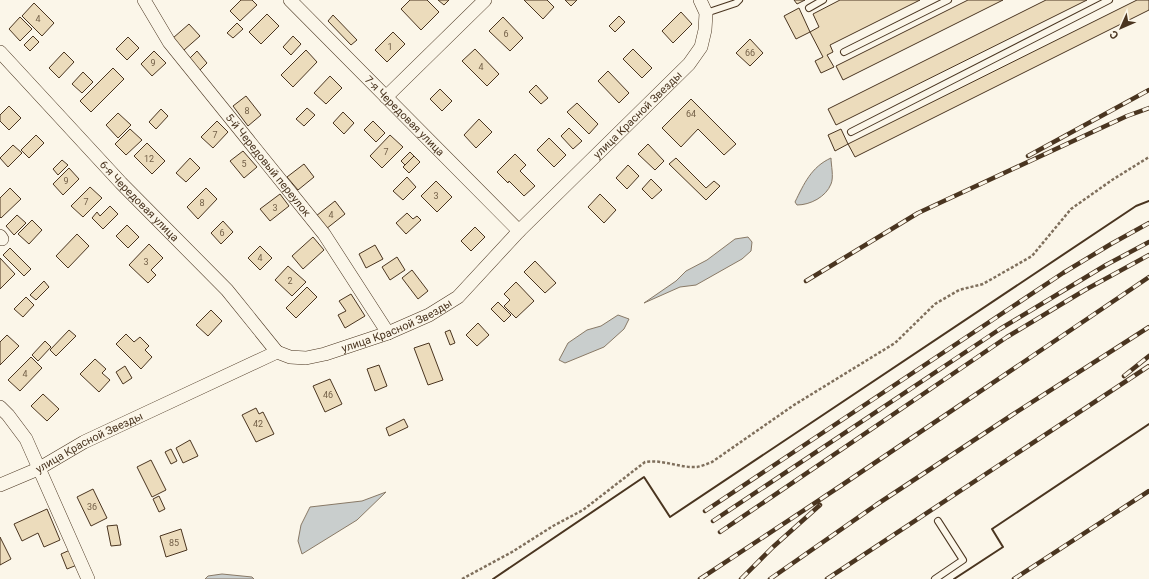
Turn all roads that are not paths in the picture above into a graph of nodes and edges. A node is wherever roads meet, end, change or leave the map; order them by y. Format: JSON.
{"nodes":[{"id":1,"x":144,"y":0,"type":"edge"},
{"id":2,"x":290,"y":0,"type":"edge"},
{"id":3,"x":485,"y":0,"type":"edge"},
{"id":4,"x":700,"y":0,"type":"edge"},
{"id":5,"x":739,"y":0,"type":"edge"},
{"id":6,"x":823,"y":0,"type":"edge"},
{"id":7,"x":948,"y":0,"type":"edge"},
{"id":8,"x":1109,"y":0,"type":"edge"},
{"id":9,"x":809,"y":8,"type":"dead end"},
{"id":10,"x":706,"y":13,"type":"junction"},
{"id":11,"x":0,"y":52,"type":"edge"},
{"id":12,"x":844,"y":52,"type":"dead end"},
{"id":13,"x":386,"y":97,"type":"junction"},
{"id":14,"x":851,"y":132,"type":"dead end"},
{"id":15,"x":519,"y":231,"type":"junction"},
{"id":16,"x":388,"y":333,"type":"junction"},
{"id":17,"x":277,"y":352,"type":"junction"},
{"id":18,"x":0,"y":407,"type":"edge"},
{"id":19,"x":38,"y":469,"type":"junction"},
{"id":20,"x":0,"y":485,"type":"edge"},
{"id":21,"x":938,"y":521,"type":"dead end"},
{"id":22,"x":88,"y":579,"type":"edge"},
{"id":23,"x":935,"y":579,"type":"edge"}],
"edges":[{"from":1,"to":16,"type":"street","name":"5-й Чередовый переулок"},
{"from":2,"to":13,"type":"street","name":"7-я Чередовая улица"},
{"from":3,"to":13,"type":"street"},
{"from":4,"to":10,"type":"street"},
{"from":5,"to":10,"type":"lane"},
{"from":6,"to":9,"type":"lane"},
{"from":7,"to":12,"type":"lane"},
{"from":8,"to":14,"type":"lane"},
{"from":10,"to":15,"type":"street","name":"улица Красной Звезды"},
{"from":11,"to":17,"type":"street","name":"6-я Чередовая улица"},
{"from":13,"to":15,"type":"street","name":"7-я Чередовая улица"},
{"from":15,"to":16,"type":"street","name":"улица Красной Звезды"},
{"from":16,"to":17,"type":"street","name":"улица Красной Звезды"},
{"from":17,"to":19,"type":"street","name":"улица Красной Звезды"},
{"from":18,"to":19,"type":"street"},
{"from":19,"to":20,"type":"street","name":"улица Красной Звезды"},
{"from":19,"to":22,"type":"street"},
{"from":21,"to":23,"type":"lane"}]}
